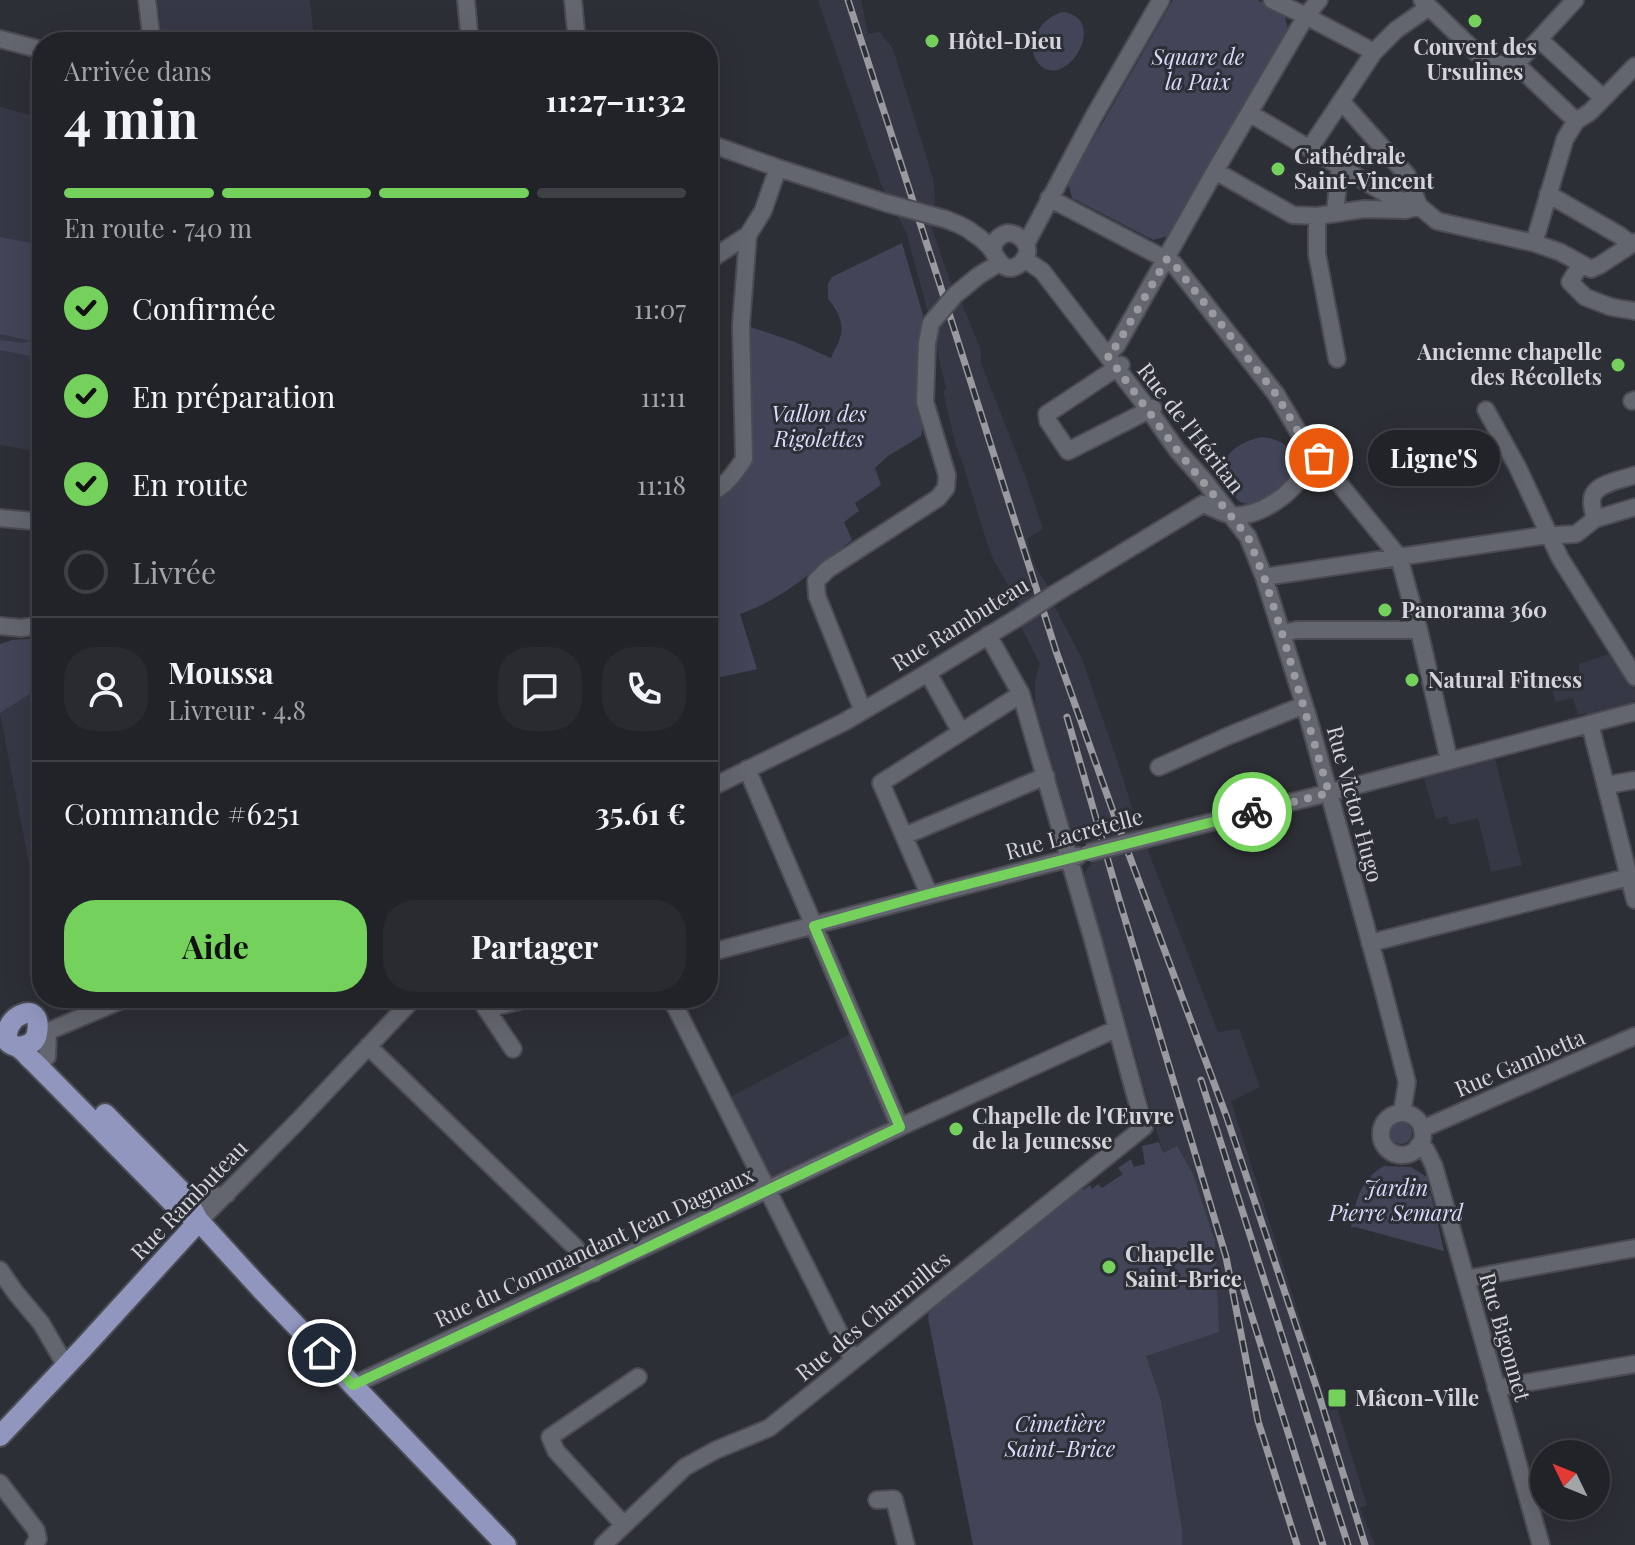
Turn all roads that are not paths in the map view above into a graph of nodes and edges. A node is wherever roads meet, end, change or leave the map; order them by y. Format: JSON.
{"nodes":[{"id":1,"x":147,"y":0,"type":"edge"},
{"id":2,"x":466,"y":0,"type":"edge"},
{"id":3,"x":573,"y":0,"type":"edge"},
{"id":4,"x":1150,"y":0,"type":"edge"},
{"id":5,"x":1161,"y":0,"type":"edge"},
{"id":6,"x":1272,"y":0,"type":"edge"},
{"id":7,"x":1319,"y":0,"type":"edge"},
{"id":8,"x":1575,"y":0,"type":"edge"},
{"id":9,"x":1425,"y":3,"type":"edge"},
{"id":10,"x":1306,"y":16,"type":"junction"},
{"id":11,"x":1144,"y":28,"type":"junction"},
{"id":12,"x":151,"y":32,"type":"edge"},
{"id":13,"x":469,"y":32,"type":"edge"},
{"id":14,"x":576,"y":32,"type":"edge"},
{"id":15,"x":0,"y":39,"type":"edge"},
{"id":16,"x":1540,"y":40,"type":"junction"},
{"id":17,"x":32,"y":47,"type":"edge"},
{"id":18,"x":1374,"y":52,"type":"junction"},
{"id":19,"x":1516,"y":64,"type":"junction"},
{"id":20,"x":1635,"y":66,"type":"edge"},
{"id":21,"x":1603,"y":98,"type":"junction"},
{"id":22,"x":1341,"y":101,"type":"junction"},
{"id":23,"x":1249,"y":113,"type":"junction"},
{"id":24,"x":1576,"y":121,"type":"junction"},
{"id":25,"x":718,"y":147,"type":"edge"},
{"id":26,"x":1310,"y":148,"type":"junction"},
{"id":27,"x":1340,"y":166,"type":"junction"},
{"id":28,"x":778,"y":168,"type":"junction"},
{"id":29,"x":1215,"y":171,"type":"junction"},
{"id":30,"x":1548,"y":194,"type":"junction"},
{"id":31,"x":1048,"y":200,"type":"junction"},
{"id":32,"x":1419,"y":206,"type":"junction"},
{"id":33,"x":1335,"y":213,"type":"junction"},
{"id":34,"x":1317,"y":216,"type":"junction"},
{"id":35,"x":952,"y":222,"type":"junction"},
{"id":36,"x":748,"y":235,"type":"junction"},
{"id":37,"x":1017,"y":243,"type":"junction"},
{"id":38,"x":1534,"y":243,"type":"junction"},
{"id":39,"x":1633,"y":243,"type":"edge"},
{"id":40,"x":718,"y":254,"type":"edge"},
{"id":41,"x":996,"y":257,"type":"junction"},
{"id":42,"x":1167,"y":259,"type":"junction"},
{"id":43,"x":1581,"y":264,"type":"junction"},
{"id":44,"x":1635,"y":311,"type":"edge"},
{"id":45,"x":1337,"y":359,"type":"dead end"},
{"id":46,"x":1115,"y":362,"type":"junction"},
{"id":47,"x":1151,"y":409,"type":"junction"},
{"id":48,"x":1486,"y":410,"type":"dead end"},
{"id":49,"x":1281,"y":419,"type":"dead end"},
{"id":50,"x":1302,"y":438,"type":"junction"},
{"id":51,"x":1635,"y":475,"type":"edge"},
{"id":52,"x":718,"y":490,"type":"edge"},
{"id":53,"x":1635,"y":507,"type":"edge"},
{"id":54,"x":1232,"y":515,"type":"junction"},
{"id":55,"x":0,"y":518,"type":"edge"},
{"id":56,"x":1595,"y":519,"type":"junction"},
{"id":57,"x":32,"y":521,"type":"edge"},
{"id":58,"x":1550,"y":536,"type":"junction"},
{"id":59,"x":1399,"y":557,"type":"junction"},
{"id":60,"x":1264,"y":577,"type":"junction"},
{"id":61,"x":0,"y":626,"type":"edge"},
{"id":62,"x":32,"y":626,"type":"edge"},
{"id":63,"x":1419,"y":630,"type":"junction"},
{"id":64,"x":1282,"y":633,"type":"junction"},
{"id":65,"x":988,"y":635,"type":"junction"},
{"id":66,"x":1629,"y":656,"type":"edge"},
{"id":67,"x":928,"y":673,"type":"junction"},
{"id":68,"x":1635,"y":677,"type":"edge"},
{"id":69,"x":1021,"y":694,"type":"junction"},
{"id":70,"x":1304,"y":705,"type":"junction"},
{"id":71,"x":863,"y":711,"type":"junction"},
{"id":72,"x":1635,"y":712,"type":"edge"},
{"id":73,"x":1590,"y":724,"type":"junction"},
{"id":74,"x":961,"y":732,"type":"junction"},
{"id":75,"x":1449,"y":760,"type":"junction"},
{"id":76,"x":1159,"y":767,"type":"dead end"},
{"id":77,"x":747,"y":769,"type":"junction"},
{"id":78,"x":1046,"y":776,"type":"junction"},
{"id":79,"x":1635,"y":780,"type":"edge"},
{"id":80,"x":718,"y":784,"type":"edge"},
{"id":81,"x":1607,"y":785,"type":"junction"},
{"id":82,"x":1329,"y":793,"type":"junction"},
{"id":83,"x":904,"y":836,"type":"junction"},
{"id":84,"x":1070,"y":858,"type":"junction"},
{"id":85,"x":1629,"y":877,"type":"junction"},
{"id":86,"x":929,"y":894,"type":"junction"},
{"id":87,"x":1635,"y":900,"type":"edge"},
{"id":88,"x":814,"y":926,"type":"junction"},
{"id":89,"x":1370,"y":943,"type":"junction"},
{"id":90,"x":718,"y":950,"type":"edge"},
{"id":91,"x":97,"y":1008,"type":"edge"},
{"id":92,"x":404,"y":1008,"type":"edge"},
{"id":93,"x":485,"y":1008,"type":"edge"},
{"id":94,"x":676,"y":1008,"type":"edge"},
{"id":95,"x":1116,"y":1029,"type":"junction"},
{"id":96,"x":19,"y":1033,"type":"edge"},
{"id":97,"x":1635,"y":1036,"type":"edge"},
{"id":98,"x":368,"y":1046,"type":"junction"},
{"id":99,"x":513,"y":1049,"type":"dead end"},
{"id":100,"x":1402,"y":1113,"type":"junction"},
{"id":101,"x":900,"y":1127,"type":"junction"},
{"id":102,"x":1422,"y":1129,"type":"junction"},
{"id":103,"x":1418,"y":1146,"type":"junction"},
{"id":104,"x":767,"y":1190,"type":"junction"},
{"id":105,"x":227,"y":1194,"type":"junction"},
{"id":106,"x":179,"y":1199,"type":"junction"},
{"id":107,"x":199,"y":1221,"type":"junction"},
{"id":108,"x":176,"y":1247,"type":"junction"},
{"id":109,"x":1635,"y":1248,"type":"edge"},
{"id":110,"x":0,"y":1270,"type":"edge"},
{"id":111,"x":594,"y":1273,"type":"junction"},
{"id":112,"x":1466,"y":1279,"type":"junction"},
{"id":113,"x":853,"y":1360,"type":"junction"},
{"id":114,"x":1635,"y":1364,"type":"edge"},
{"id":115,"x":66,"y":1366,"type":"junction"},
{"id":116,"x":638,"y":1377,"type":"dead end"},
{"id":117,"x":353,"y":1385,"type":"junction"},
{"id":118,"x":1496,"y":1388,"type":"junction"},
{"id":119,"x":0,"y":1436,"type":"edge"},
{"id":120,"x":0,"y":1483,"type":"edge"},
{"id":121,"x":877,"y":1500,"type":"dead end"},
{"id":122,"x":624,"y":1525,"type":"junction"},
{"id":123,"x":34,"y":1545,"type":"edge"},
{"id":124,"x":506,"y":1545,"type":"edge"},
{"id":125,"x":603,"y":1545,"type":"edge"},
{"id":126,"x":906,"y":1545,"type":"edge"},
{"id":127,"x":1541,"y":1545,"type":"edge"}],
"edges":[{"from":1,"to":12,"type":"street"},
{"from":2,"to":13,"type":"street"},
{"from":3,"to":14,"type":"street"},
{"from":4,"to":11,"type":"street"},
{"from":5,"to":11,"type":"street"},
{"from":6,"to":10,"type":"street"},
{"from":7,"to":10,"type":"street"},
{"from":8,"to":16,"type":"street"},
{"from":9,"to":18,"type":"street"},
{"from":9,"to":19,"type":"street"},
{"from":10,"to":18,"type":"street"},
{"from":10,"to":23,"type":"street"},
{"from":11,"to":31,"type":"street"},
{"from":15,"to":17,"type":"street"},
{"from":16,"to":19,"type":"street"},
{"from":16,"to":21,"type":"street"},
{"from":18,"to":22,"type":"street"},
{"from":19,"to":24,"type":"street"},
{"from":20,"to":21,"type":"street"},
{"from":21,"to":24,"type":"street"},
{"from":22,"to":26,"type":"street"},
{"from":22,"to":32,"type":"street"},
{"from":23,"to":26,"type":"street"},
{"from":23,"to":29,"type":"street"},
{"from":24,"to":30,"type":"street"},
{"from":25,"to":28,"type":"street","name":"Rue de l'Héritan"},
{"from":26,"to":27,"type":"street"},
{"from":27,"to":32,"type":"street"},
{"from":27,"to":33,"type":"street"},
{"from":28,"to":35,"type":"street","name":"Rue de l'Héritan","bridge":true},
{"from":28,"to":36,"type":"street"},
{"from":29,"to":34,"type":"street"},
{"from":29,"to":42,"type":"street"},
{"from":30,"to":38,"type":"street"},
{"from":30,"to":39,"type":"street"},
{"from":31,"to":37,"type":"street"},
{"from":31,"to":42,"type":"street"},
{"from":32,"to":33,"type":"street"},
{"from":32,"to":38,"type":"street"},
{"from":33,"to":34,"type":"street"},
{"from":34,"to":45,"type":"street"},
{"from":35,"to":37,"type":"street","name":"Rue de l'Héritan"},
{"from":35,"to":41,"type":"street","name":"Rue de l'Héritan"},
{"from":36,"to":40,"type":"street"},
{"from":36,"to":52,"type":"street"},
{"from":37,"to":41,"type":"street"},
{"from":37,"to":41,"type":"street"},
{"from":37,"to":46,"type":"street","name":"Rue de l'Héritan"},
{"from":38,"to":43,"type":"street"},
{"from":39,"to":43,"type":"street"},
{"from":41,"to":71,"type":"street","bridge":true},
{"from":42,"to":46,"type":"street"},
{"from":42,"to":50,"type":"street"},
{"from":43,"to":44,"type":"street"},
{"from":46,"to":47,"type":"street","name":"Rue de l'Héritan"},
{"from":46,"to":47,"type":"street"},
{"from":47,"to":54,"type":"street","name":"Rue de l'Héritan"},
{"from":48,"to":58,"type":"street"},
{"from":49,"to":50,"type":"street"},
{"from":50,"to":54,"type":"street"},
{"from":50,"to":59,"type":"street"},
{"from":51,"to":56,"type":"street"},
{"from":53,"to":56,"type":"street"},
{"from":54,"to":60,"type":"street","name":"Rue Victor Hugo"},
{"from":54,"to":65,"type":"street","name":"Rue Rambuteau","bridge":true},
{"from":55,"to":57,"type":"street"},
{"from":56,"to":58,"type":"street"},
{"from":58,"to":59,"type":"street"},
{"from":58,"to":66,"type":"street"},
{"from":59,"to":60,"type":"street"},
{"from":59,"to":63,"type":"street"},
{"from":60,"to":64,"type":"street","name":"Rue Victor Hugo"},
{"from":61,"to":62,"type":"street"},
{"from":63,"to":64,"type":"street"},
{"from":63,"to":75,"type":"street"},
{"from":64,"to":70,"type":"street","name":"Rue Victor Hugo"},
{"from":65,"to":67,"type":"street","name":"Rue Rambuteau"},
{"from":65,"to":69,"type":"street"},
{"from":66,"to":68,"type":"street"},
{"from":67,"to":71,"type":"street","name":"Rue Rambuteau"},
{"from":67,"to":74,"type":"street"},
{"from":69,"to":74,"type":"street"},
{"from":69,"to":78,"type":"street"},
{"from":70,"to":76,"type":"street"},
{"from":70,"to":82,"type":"street","name":"Rue Victor Hugo"},
{"from":71,"to":77,"type":"street","name":"Rue Rambuteau"},
{"from":72,"to":73,"type":"street","name":"Rue Lacretelle"},
{"from":73,"to":75,"type":"street","name":"Rue Lacretelle"},
{"from":73,"to":81,"type":"street"},
{"from":74,"to":83,"type":"street"},
{"from":75,"to":82,"type":"street","name":"Rue Lacretelle"},
{"from":77,"to":80,"type":"street","name":"Rue Rambuteau"},
{"from":77,"to":88,"type":"street"},
{"from":78,"to":83,"type":"street"},
{"from":78,"to":84,"type":"street"},
{"from":79,"to":81,"type":"street"},
{"from":81,"to":85,"type":"street"},
{"from":82,"to":84,"type":"street","name":"Rue Lacretelle","bridge":true},
{"from":82,"to":89,"type":"street","name":"Rue Victor Hugo"},
{"from":83,"to":86,"type":"street"},
{"from":84,"to":86,"type":"street","name":"Rue Lacretelle"},
{"from":84,"to":95,"type":"street"},
{"from":85,"to":87,"type":"street"},
{"from":85,"to":89,"type":"street"},
{"from":86,"to":88,"type":"street","name":"Rue Lacretelle"},
{"from":88,"to":90,"type":"street","name":"Rue Lacretelle"},
{"from":88,"to":101,"type":"street"},
{"from":89,"to":100,"type":"street","name":"Rue Victor Hugo"},
{"from":91,"to":96,"type":"street"},
{"from":92,"to":98,"type":"street","name":"Rue Rambuteau"},
{"from":93,"to":99,"type":"street"},
{"from":94,"to":104,"type":"street"},
{"from":95,"to":101,"type":"street","name":"Rue du Commandant Jean Dagnaux"},
{"from":95,"to":113,"type":"street","name":"Rue des Charmilles"},
{"from":96,"to":106,"type":"main road"},
{"from":96,"to":106,"type":"main road"},
{"from":97,"to":102,"type":"street","name":"Rue Gambetta"},
{"from":98,"to":105,"type":"street","name":"Rue Rambuteau"},
{"from":98,"to":111,"type":"street"},
{"from":100,"to":102,"type":"street"},
{"from":100,"to":103,"type":"street"},
{"from":101,"to":104,"type":"street","name":"Rue du Commandant Jean Dagnaux"},
{"from":102,"to":103,"type":"street"},
{"from":103,"to":112,"type":"street","name":"Rue Bigonnet"},
{"from":104,"to":111,"type":"street","name":"Rue du Commandant Jean Dagnaux"},
{"from":104,"to":113,"type":"street"},
{"from":105,"to":106,"type":"street"},
{"from":105,"to":107,"type":"street","name":"Rue Rambuteau"},
{"from":106,"to":107,"type":"main road"},
{"from":106,"to":108,"type":"main road"},
{"from":107,"to":108,"type":"main road","name":"Rue Rambuteau"},
{"from":107,"to":117,"type":"main road"},
{"from":108,"to":115,"type":"main road","name":"Rue Rambuteau"},
{"from":109,"to":112,"type":"street"},
{"from":110,"to":115,"type":"street"},
{"from":111,"to":117,"type":"street","name":"Rue du Commandant Jean Dagnaux"},
{"from":112,"to":118,"type":"street","name":"Rue Bigonnet"},
{"from":113,"to":122,"type":"street","name":"Rue des Charmilles"},
{"from":114,"to":118,"type":"street"},
{"from":115,"to":119,"type":"main road","name":"Rue Rambuteau"},
{"from":116,"to":122,"type":"street"},
{"from":117,"to":124,"type":"main road"},
{"from":118,"to":127,"type":"street","name":"Rue Bigonnet"},
{"from":120,"to":123,"type":"street"},
{"from":121,"to":126,"type":"street"},
{"from":122,"to":125,"type":"street","name":"Rue des Charmilles"}]}
